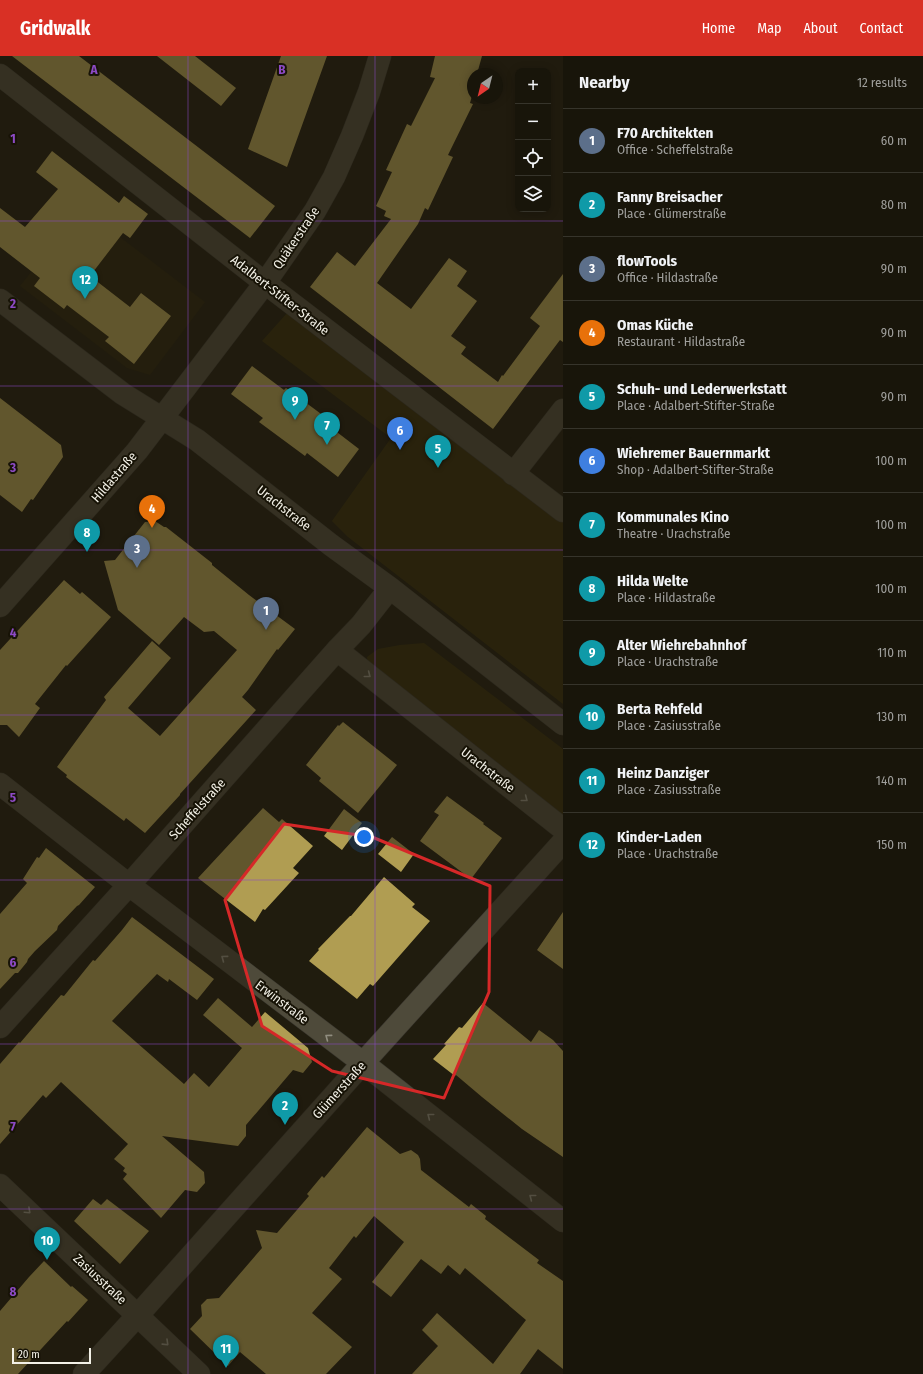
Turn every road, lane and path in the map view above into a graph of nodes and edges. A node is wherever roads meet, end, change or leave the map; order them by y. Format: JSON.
{"nodes":[{"id":1,"x":380,"y":56,"type":"edge"},
{"id":2,"x":0,"y":75,"type":"edge"},
{"id":3,"x":265,"y":283,"type":"junction"},
{"id":4,"x":0,"y":300,"type":"edge"},
{"id":5,"x":563,"y":410,"type":"edge"},
{"id":6,"x":162,"y":418,"type":"junction"},
{"id":7,"x":513,"y":474,"type":"junction"},
{"id":8,"x":563,"y":511,"type":"edge"},
{"id":9,"x":390,"y":588,"type":"junction"},
{"id":10,"x":0,"y":606,"type":"edge"},
{"id":11,"x":337,"y":650,"type":"junction"},
{"id":12,"x":563,"y":724,"type":"edge"},
{"id":13,"x":0,"y":784,"type":"edge"},
{"id":14,"x":563,"y":829,"type":"edge"},
{"id":15,"x":563,"y":842,"type":"edge"},
{"id":16,"x":129,"y":885,"type":"junction"},
{"id":17,"x":0,"y":1027,"type":"edge"},
{"id":18,"x":363,"y":1063,"type":"junction"},
{"id":19,"x":0,"y":1185,"type":"edge"},
{"id":20,"x":563,"y":1221,"type":"edge"},
{"id":21,"x":138,"y":1316,"type":"junction"},
{"id":22,"x":84,"y":1374,"type":"edge"},
{"id":23,"x":199,"y":1374,"type":"edge"}],
"edges":[{"from":1,"to":3,"type":"street","name":"Quäkerstraße"},
{"from":2,"to":3,"type":"street","name":"Adalbert-Stifter-Straße"},
{"from":3,"to":6,"type":"street","name":"Quäkerstraße"},
{"from":3,"to":7,"type":"street","name":"Adalbert-Stifter-Straße"},
{"from":4,"to":6,"type":"street","name":"Urachstraße"},
{"from":5,"to":7,"type":"street"},
{"from":6,"to":9,"type":"street","name":"Urachstraße"},
{"from":6,"to":10,"type":"street","name":"Hildastraße"},
{"from":7,"to":8,"type":"street","name":"Adalbert-Stifter-Straße"},
{"from":9,"to":11,"type":"street","name":"Scheffelstraße"},
{"from":9,"to":12,"type":"street","name":"Urachstraße"},
{"from":11,"to":14,"type":"street","name":"Urachstraße","one_way":true},
{"from":11,"to":16,"type":"street","name":"Scheffelstraße"},
{"from":13,"to":16,"type":"street","name":"Erwinstraße"},
{"from":15,"to":18,"type":"street","name":"Glümerstraße"},
{"from":16,"to":17,"type":"street","name":"Scheffelstraße"},
{"from":18,"to":16,"type":"street","name":"Erwinstraße","one_way":true},
{"from":20,"to":18,"type":"street","name":"Erwinstraße","one_way":true},
{"from":18,"to":21,"type":"street","name":"Glümerstraße"},
{"from":19,"to":21,"type":"street","name":"Zasiusstraße","one_way":true},
{"from":21,"to":22,"type":"street","name":"Glümerstraße"},
{"from":21,"to":23,"type":"street","name":"Zasiusstraße","one_way":true}]}
